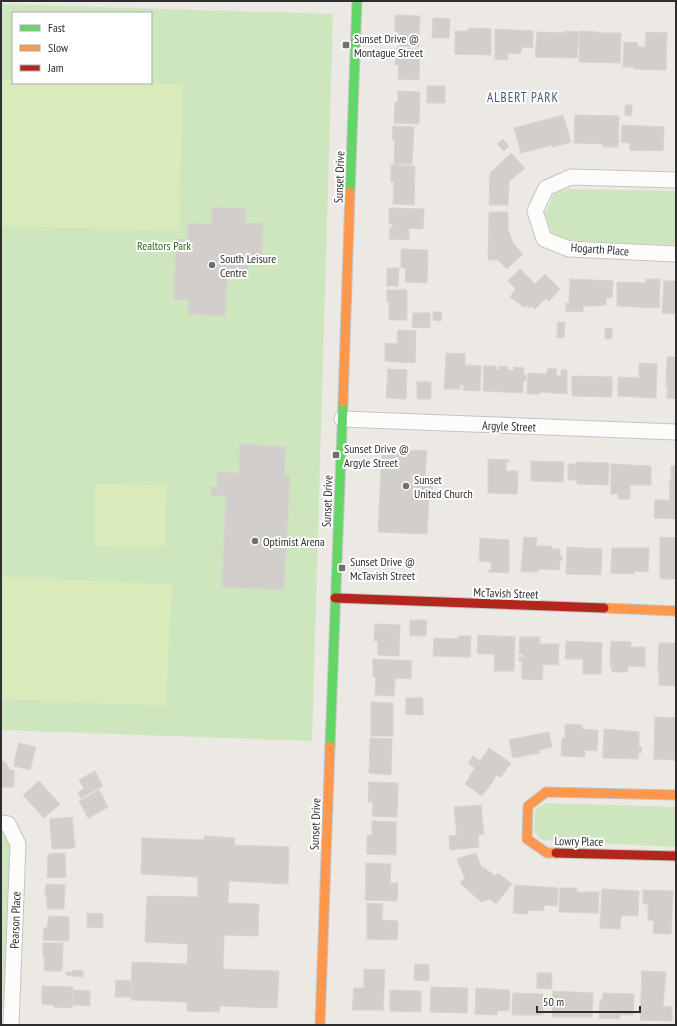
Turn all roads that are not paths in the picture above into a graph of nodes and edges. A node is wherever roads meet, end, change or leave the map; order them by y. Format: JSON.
{"nodes":[{"id":1,"x":357,"y":1,"type":"edge"},
{"id":2,"x":676,"y":180,"type":"edge"},
{"id":3,"x":676,"y":254,"type":"edge"},
{"id":4,"x":342,"y":418,"type":"junction"},
{"id":5,"x":676,"y":432,"type":"edge"},
{"id":6,"x":335,"y":598,"type":"junction"},
{"id":7,"x":676,"y":611,"type":"edge"},
{"id":8,"x":676,"y":795,"type":"edge"},
{"id":9,"x":1,"y":823,"type":"edge"},
{"id":10,"x":676,"y":856,"type":"edge"},
{"id":11,"x":12,"y":1025,"type":"edge"},
{"id":12,"x":320,"y":1025,"type":"edge"}],
"edges":[{"from":1,"to":4,"type":"street","name":"Sunset Drive"},
{"from":2,"to":3,"type":"street","name":"Hogarth Place"},
{"from":4,"to":5,"type":"street","name":"Argyle Street"},
{"from":4,"to":6,"type":"street","name":"Sunset Drive"},
{"from":6,"to":7,"type":"street","name":"McTavish Street"},
{"from":6,"to":12,"type":"street","name":"Sunset Drive"},
{"from":8,"to":10,"type":"street","name":"Lowry Place"},
{"from":9,"to":11,"type":"street","name":"Pearson Place"}]}
